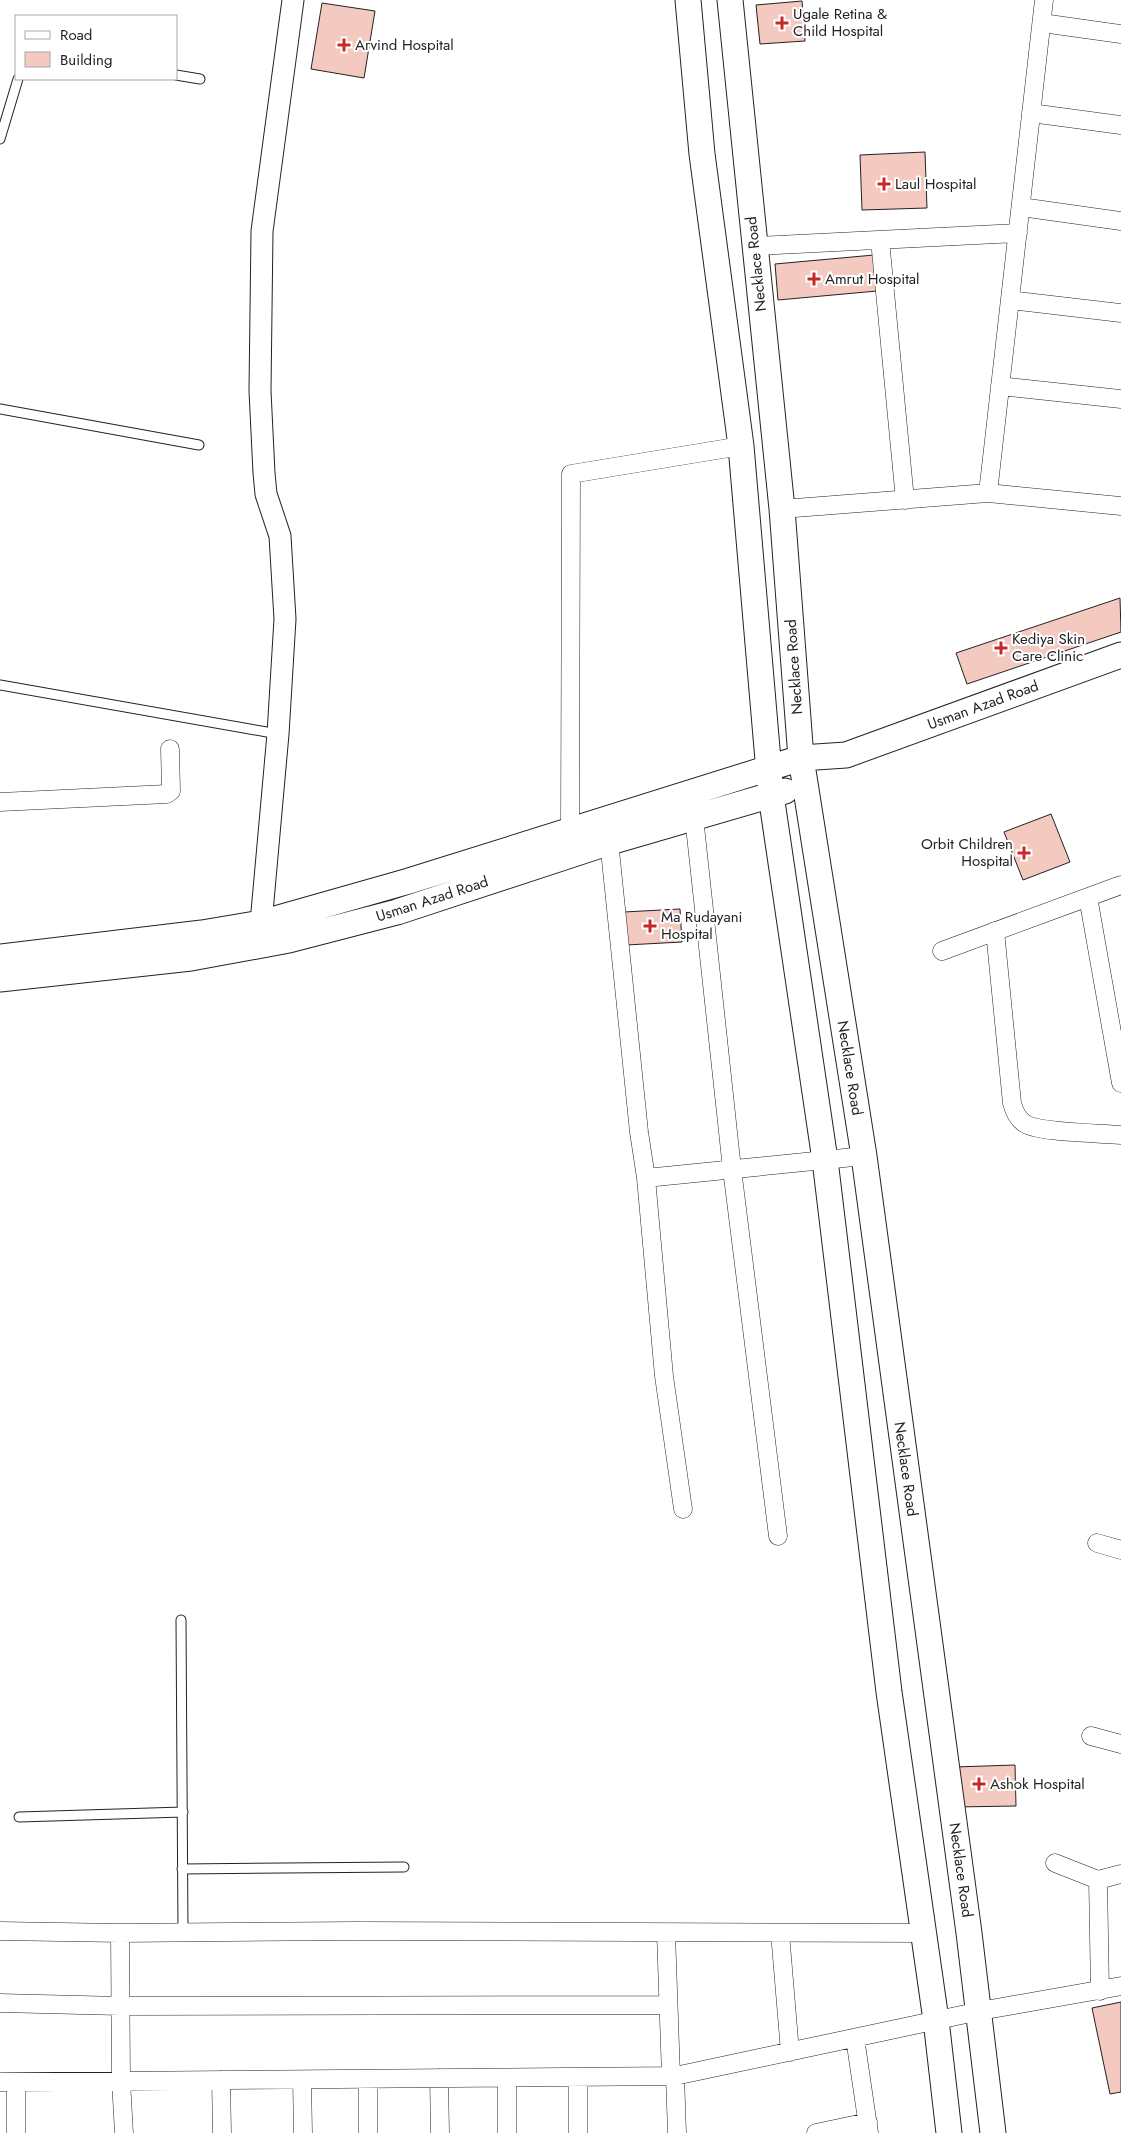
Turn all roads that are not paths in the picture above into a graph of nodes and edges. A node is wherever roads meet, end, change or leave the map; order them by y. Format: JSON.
{"nodes":[{"id":1,"x":293,"y":0,"type":"edge"},
{"id":2,"x":688,"y":0,"type":"edge"},
{"id":3,"x":730,"y":0,"type":"edge"},
{"id":4,"x":1044,"y":0,"type":"edge"},
{"id":5,"x":1042,"y":23,"type":"junction"},
{"id":6,"x":1121,"y":34,"type":"edge"},
{"id":7,"x":178,"y":75,"type":"edge"},
{"id":8,"x":18,"y":80,"type":"edge"},
{"id":9,"x":200,"y":80,"type":"dead end"},
{"id":10,"x":1031,"y":113,"type":"junction"},
{"id":11,"x":1121,"y":125,"type":"edge"},
{"id":12,"x":0,"y":139,"type":"edge"},
{"id":13,"x":1020,"y":207,"type":"junction"},
{"id":14,"x":1121,"y":221,"type":"edge"},
{"id":15,"x":1018,"y":233,"type":"junction"},
{"id":16,"x":880,"y":240,"type":"junction"},
{"id":17,"x":755,"y":246,"type":"junction"},
{"id":18,"x":1010,"y":300,"type":"junction"},
{"id":19,"x":1121,"y":313,"type":"edge"},
{"id":20,"x":1000,"y":386,"type":"junction"},
{"id":21,"x":1121,"y":398,"type":"edge"},
{"id":22,"x":0,"y":409,"type":"edge"},
{"id":23,"x":199,"y":445,"type":"dead end"},
{"id":24,"x":741,"y":446,"type":"junction"},
{"id":25,"x":988,"y":493,"type":"junction"},
{"id":26,"x":905,"y":500,"type":"junction"},
{"id":27,"x":1121,"y":506,"type":"edge"},
{"id":28,"x":782,"y":509,"type":"junction"},
{"id":29,"x":1121,"y":655,"type":"edge"},
{"id":30,"x":0,"y":685,"type":"edge"},
{"id":31,"x":278,"y":734,"type":"junction"},
{"id":32,"x":170,"y":749,"type":"dead end"},
{"id":33,"x":846,"y":755,"type":"junction"},
{"id":34,"x":801,"y":758,"type":"junction"},
{"id":35,"x":769,"y":768,"type":"junction"},
{"id":36,"x":806,"y":786,"type":"junction"},
{"id":37,"x":771,"y":795,"type":"junction"},
{"id":38,"x":0,"y":802,"type":"edge"},
{"id":39,"x":694,"y":817,"type":"junction"},
{"id":40,"x":570,"y":830,"type":"junction"},
{"id":41,"x":608,"y":830,"type":"junction"},
{"id":42,"x":1121,"y":885,"type":"edge"},
{"id":43,"x":1088,"y":897,"type":"junction"},
{"id":44,"x":261,"y":923,"type":"junction"},
{"id":45,"x":995,"y":931,"type":"junction"},
{"id":46,"x":942,"y":951,"type":"dead end"},
{"id":47,"x":0,"y":956,"type":"edge"},
{"id":48,"x":0,"y":979,"type":"edge"},
{"id":49,"x":1121,"y":1083,"type":"edge"},
{"id":50,"x":1121,"y":1135,"type":"edge"},
{"id":51,"x":864,"y":1156,"type":"junction"},
{"id":52,"x":824,"y":1160,"type":"junction"},
{"id":53,"x":732,"y":1170,"type":"junction"},
{"id":54,"x":646,"y":1178,"type":"junction"},
{"id":55,"x":683,"y":1509,"type":"dead end"},
{"id":56,"x":778,"y":1536,"type":"dead end"},
{"id":57,"x":1097,"y":1542,"type":"dead end"},
{"id":58,"x":1121,"y":1550,"type":"edge"},
{"id":59,"x":181,"y":1620,"type":"dead end"},
{"id":60,"x":1091,"y":1736,"type":"dead end"},
{"id":61,"x":1121,"y":1744,"type":"edge"},
{"id":62,"x":182,"y":1812,"type":"junction"},
{"id":63,"x":19,"y":1816,"type":"dead end"},
{"id":64,"x":1055,"y":1863,"type":"dead end"},
{"id":65,"x":404,"y":1867,"type":"dead end"},
{"id":66,"x":182,"y":1869,"type":"junction"},
{"id":67,"x":1121,"y":1874,"type":"edge"},
{"id":68,"x":1098,"y":1880,"type":"junction"},
{"id":69,"x":0,"y":1931,"type":"edge"},
{"id":70,"x":183,"y":1932,"type":"junction"},
{"id":71,"x":120,"y":1933,"type":"junction"},
{"id":72,"x":666,"y":1933,"type":"junction"},
{"id":73,"x":780,"y":1933,"type":"junction"},
{"id":74,"x":923,"y":1933,"type":"junction"},
{"id":75,"x":1121,"y":1986,"type":"edge"},
{"id":76,"x":1100,"y":1991,"type":"junction"},
{"id":77,"x":0,"y":2003,"type":"edge"},
{"id":78,"x":668,"y":2004,"type":"junction"},
{"id":79,"x":121,"y":2006,"type":"junction"},
{"id":80,"x":980,"y":2011,"type":"junction"},
{"id":81,"x":936,"y":2020,"type":"junction"},
{"id":82,"x":855,"y":2038,"type":"junction"},
{"id":83,"x":790,"y":2052,"type":"junction"},
{"id":84,"x":673,"y":2076,"type":"junction"},
{"id":85,"x":578,"y":2077,"type":"junction"},
{"id":86,"x":439,"y":2078,"type":"junction"},
{"id":87,"x":507,"y":2078,"type":"junction"},
{"id":88,"x":368,"y":2079,"type":"junction"},
{"id":89,"x":221,"y":2080,"type":"junction"},
{"id":90,"x":302,"y":2080,"type":"junction"},
{"id":91,"x":121,"y":2081,"type":"junction"},
{"id":92,"x":8,"y":2082,"type":"edge"},
{"id":93,"x":868,"y":2128,"type":"edge"},
{"id":94,"x":16,"y":2133,"type":"edge"},
{"id":95,"x":124,"y":2133,"type":"edge"},
{"id":96,"x":222,"y":2133,"type":"edge"},
{"id":97,"x":303,"y":2133,"type":"edge"},
{"id":98,"x":368,"y":2133,"type":"edge"},
{"id":99,"x":440,"y":2133,"type":"edge"},
{"id":100,"x":507,"y":2133,"type":"edge"},
{"id":101,"x":578,"y":2133,"type":"edge"},
{"id":102,"x":677,"y":2133,"type":"edge"},
{"id":103,"x":816,"y":2133,"type":"edge"},
{"id":104,"x":949,"y":2133,"type":"edge"},
{"id":105,"x":993,"y":2133,"type":"edge"}],
"edges":[{"from":1,"to":31,"type":"street"},
{"from":2,"to":24,"type":"main road"},
{"from":3,"to":17,"type":"main road","name":"Necklace Road"},
{"from":4,"to":5,"type":"street"},
{"from":5,"to":6,"type":"street"},
{"from":5,"to":10,"type":"street"},
{"from":7,"to":9,"type":"lane"},
{"from":8,"to":12,"type":"lane"},
{"from":10,"to":11,"type":"street"},
{"from":10,"to":13,"type":"street"},
{"from":13,"to":14,"type":"street"},
{"from":13,"to":15,"type":"street"},
{"from":15,"to":16,"type":"street"},
{"from":15,"to":18,"type":"street"},
{"from":16,"to":17,"type":"street"},
{"from":16,"to":26,"type":"street"},
{"from":17,"to":28,"type":"main road","name":"Necklace Road"},
{"from":18,"to":19,"type":"street"},
{"from":18,"to":20,"type":"street"},
{"from":20,"to":21,"type":"street"},
{"from":20,"to":25,"type":"street"},
{"from":22,"to":23,"type":"lane"},
{"from":24,"to":35,"type":"main road"},
{"from":24,"to":40,"type":"street"},
{"from":25,"to":26,"type":"street"},
{"from":25,"to":27,"type":"street"},
{"from":26,"to":28,"type":"street"},
{"from":28,"to":34,"type":"main road","name":"Necklace Road"},
{"from":29,"to":33,"type":"main road","name":"Usman Azad Road"},
{"from":30,"to":31,"type":"lane"},
{"from":31,"to":44,"type":"street"},
{"from":32,"to":38,"type":"street"},
{"from":33,"to":34,"type":"main road","name":"Usman Azad Road"},
{"from":33,"to":36,"type":"main road","name":"Usman Azad Road"},
{"from":34,"to":35,"type":"main road","name":"Usman Azad Road"},
{"from":34,"to":36,"type":"main road","name":"Necklace Road"},
{"from":35,"to":37,"type":"main road"},
{"from":35,"to":41,"type":"main road","name":"Usman Azad Road"},
{"from":36,"to":37,"type":"main road","name":"Usman Azad Road"},
{"from":36,"to":51,"type":"main road","name":"Necklace Road"},
{"from":37,"to":39,"type":"main road","name":"Usman Azad Road"},
{"from":37,"to":52,"type":"main road"},
{"from":39,"to":41,"type":"main road","name":"Usman Azad Road"},
{"from":39,"to":53,"type":"street"},
{"from":40,"to":41,"type":"main road","name":"Usman Azad Road"},
{"from":40,"to":44,"type":"main road","name":"Usman Azad Road"},
{"from":41,"to":48,"type":"main road","name":"Usman Azad Road"},
{"from":41,"to":54,"type":"street"},
{"from":42,"to":43,"type":"street"},
{"from":43,"to":45,"type":"street"},
{"from":43,"to":49,"type":"street"},
{"from":44,"to":47,"type":"main road","name":"Usman Azad Road"},
{"from":45,"to":46,"type":"street"},
{"from":45,"to":50,"type":"street"},
{"from":51,"to":52,"type":"street"},
{"from":51,"to":80,"type":"main road","name":"Necklace Road"},
{"from":52,"to":53,"type":"street"},
{"from":52,"to":74,"type":"main road"},
{"from":53,"to":54,"type":"street"},
{"from":53,"to":56,"type":"street"},
{"from":54,"to":55,"type":"street"},
{"from":57,"to":58,"type":"street"},
{"from":59,"to":62,"type":"lane"},
{"from":60,"to":61,"type":"street"},
{"from":62,"to":63,"type":"lane"},
{"from":62,"to":66,"type":"lane"},
{"from":64,"to":68,"type":"street"},
{"from":65,"to":66,"type":"lane"},
{"from":66,"to":70,"type":"lane"},
{"from":67,"to":68,"type":"street"},
{"from":68,"to":76,"type":"street"},
{"from":69,"to":71,"type":"street"},
{"from":70,"to":71,"type":"street"},
{"from":70,"to":72,"type":"street"},
{"from":71,"to":79,"type":"street"},
{"from":72,"to":73,"type":"street"},
{"from":72,"to":78,"type":"street"},
{"from":73,"to":74,"type":"street"},
{"from":73,"to":83,"type":"street"},
{"from":74,"to":81,"type":"main road"},
{"from":75,"to":76,"type":"street"},
{"from":76,"to":80,"type":"street"},
{"from":77,"to":79,"type":"street"},
{"from":78,"to":79,"type":"street"},
{"from":78,"to":84,"type":"street"},
{"from":79,"to":91,"type":"street"},
{"from":80,"to":81,"type":"street"},
{"from":80,"to":105,"type":"main road","name":"Necklace Road"},
{"from":81,"to":82,"type":"street"},
{"from":81,"to":104,"type":"main road"},
{"from":82,"to":83,"type":"street"},
{"from":82,"to":93,"type":"street"},
{"from":83,"to":84,"type":"street"},
{"from":84,"to":85,"type":"street"},
{"from":84,"to":102,"type":"street"},
{"from":85,"to":87,"type":"street"},
{"from":85,"to":101,"type":"street"},
{"from":86,"to":87,"type":"street"},
{"from":86,"to":88,"type":"street"},
{"from":86,"to":99,"type":"street"},
{"from":87,"to":100,"type":"street"},
{"from":88,"to":90,"type":"street"},
{"from":88,"to":98,"type":"street"},
{"from":89,"to":90,"type":"street"},
{"from":89,"to":91,"type":"street"},
{"from":89,"to":96,"type":"street"},
{"from":90,"to":97,"type":"street"},
{"from":91,"to":92,"type":"street"},
{"from":91,"to":95,"type":"street"},
{"from":92,"to":94,"type":"street"},
{"from":93,"to":103,"type":"street"}]}
